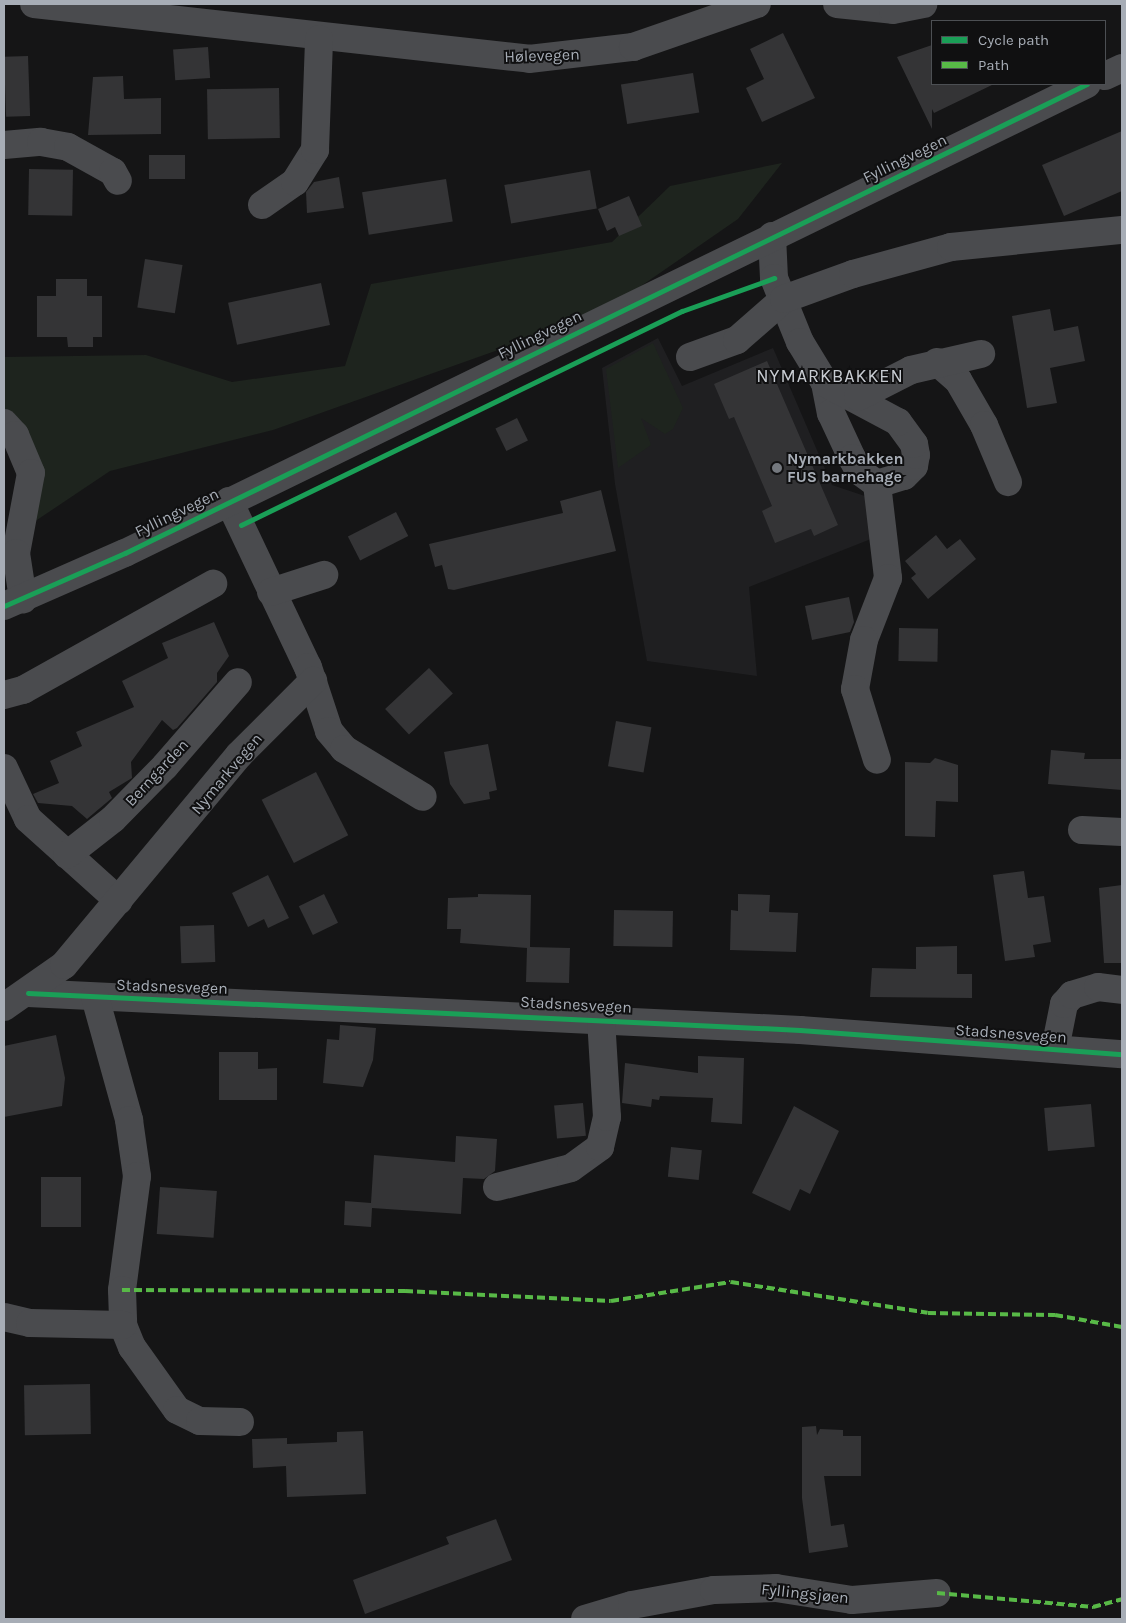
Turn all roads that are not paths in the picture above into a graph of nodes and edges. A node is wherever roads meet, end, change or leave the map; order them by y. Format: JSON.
{"nodes":[{"id":1,"x":34,"y":4,"type":"edge"},
{"id":2,"x":757,"y":4,"type":"edge"},
{"id":3,"x":838,"y":4,"type":"edge"},
{"id":4,"x":922,"y":4,"type":"edge"},
{"id":5,"x":319,"y":39,"type":"junction"},
{"id":6,"x":1122,"y":68,"type":"edge"},
{"id":7,"x":1106,"y":76,"type":"edge"},
{"id":8,"x":1085,"y":85,"type":"edge"},
{"id":9,"x":4,"y":145,"type":"edge"},
{"id":10,"x":118,"y":181,"type":"dead end"},
{"id":11,"x":262,"y":205,"type":"dead end"},
{"id":12,"x":1122,"y":230,"type":"edge"},
{"id":13,"x":772,"y":236,"type":"junction"},
{"id":14,"x":784,"y":299,"type":"junction"},
{"id":15,"x":982,"y":354,"type":"dead end"},
{"id":16,"x":690,"y":357,"type":"dead end"},
{"id":17,"x":937,"y":362,"type":"junction"},
{"id":18,"x":825,"y":383,"type":"junction"},
{"id":19,"x":858,"y":397,"type":"junction"},
{"id":20,"x":4,"y":423,"type":"edge"},
{"id":21,"x":1008,"y":482,"type":"dead end"},
{"id":22,"x":877,"y":484,"type":"junction"},
{"id":23,"x":229,"y":501,"type":"junction"},
{"id":24,"x":324,"y":575,"type":"dead end"},
{"id":25,"x":213,"y":584,"type":"dead end"},
{"id":26,"x":270,"y":592,"type":"junction"},
{"id":27,"x":13,"y":602,"type":"edge"},
{"id":28,"x":313,"y":681,"type":"junction"},
{"id":29,"x":238,"y":682,"type":"dead end"},
{"id":30,"x":4,"y":695,"type":"edge"},
{"id":31,"x":877,"y":760,"type":"dead end"},
{"id":32,"x":4,"y":768,"type":"edge"},
{"id":33,"x":423,"y":798,"type":"dead end"},
{"id":34,"x":9,"y":799,"type":"edge"},
{"id":35,"x":1082,"y":830,"type":"dead end"},
{"id":36,"x":1122,"y":832,"type":"edge"},
{"id":37,"x":67,"y":856,"type":"junction"},
{"id":38,"x":119,"y":900,"type":"junction"},
{"id":39,"x":1122,"y":990,"type":"edge"},
{"id":40,"x":28,"y":993,"type":"junction"},
{"id":41,"x":95,"y":997,"type":"junction"},
{"id":42,"x":4,"y":1007,"type":"edge"},
{"id":43,"x":601,"y":1019,"type":"junction"},
{"id":44,"x":1055,"y":1049,"type":"junction"},
{"id":45,"x":1122,"y":1054,"type":"edge"},
{"id":46,"x":497,"y":1187,"type":"dead end"},
{"id":47,"x":4,"y":1317,"type":"edge"},
{"id":48,"x":124,"y":1325,"type":"junction"},
{"id":49,"x":240,"y":1422,"type":"dead end"},
{"id":50,"x":937,"y":1592,"type":"dead end"},
{"id":51,"x":586,"y":1619,"type":"edge"}],
"edges":[{"from":1,"to":5,"type":"street","name":"Hølevegen"},
{"from":2,"to":5,"type":"street","name":"Hølevegen"},
{"from":3,"to":4,"type":"street"},
{"from":5,"to":11,"type":"street"},
{"from":6,"to":7,"type":"street"},
{"from":8,"to":13,"type":"street","name":"Fyllingvegen"},
{"from":9,"to":10,"type":"street"},
{"from":12,"to":14,"type":"street"},
{"from":13,"to":14,"type":"street"},
{"from":13,"to":23,"type":"street","name":"Fyllingvegen"},
{"from":14,"to":16,"type":"street"},
{"from":14,"to":18,"type":"street"},
{"from":15,"to":17,"type":"street"},
{"from":17,"to":19,"type":"street"},
{"from":17,"to":21,"type":"street"},
{"from":18,"to":19,"type":"street"},
{"from":18,"to":22,"type":"street"},
{"from":19,"to":22,"type":"street"},
{"from":20,"to":27,"type":"street","name":"Fyllingvegen"},
{"from":22,"to":31,"type":"street"},
{"from":23,"to":26,"type":"street"},
{"from":23,"to":27,"type":"street","name":"Fyllingvegen"},
{"from":24,"to":26,"type":"street"},
{"from":25,"to":30,"type":"street"},
{"from":26,"to":28,"type":"street"},
{"from":28,"to":33,"type":"street"},
{"from":28,"to":38,"type":"street","name":"Nymarkvegen"},
{"from":29,"to":37,"type":"street","name":"Berngarden"},
{"from":32,"to":34,"type":"street"},
{"from":34,"to":37,"type":"street"},
{"from":35,"to":36,"type":"street"},
{"from":37,"to":38,"type":"street"},
{"from":38,"to":40,"type":"street","name":"Nymarkvegen"},
{"from":39,"to":44,"type":"street","name":"Stadsnesvegen"},
{"from":40,"to":41,"type":"street","name":"Stadsnesvegen"},
{"from":40,"to":42,"type":"street","name":"Nymarkvegen"},
{"from":41,"to":43,"type":"street","name":"Stadsnesvegen"},
{"from":41,"to":48,"type":"street","name":"Stadsnesvegen"},
{"from":43,"to":44,"type":"street","name":"Stadsnesvegen"},
{"from":43,"to":46,"type":"street"},
{"from":44,"to":45,"type":"street","name":"Stadsnesvegen"},
{"from":47,"to":48,"type":"street"},
{"from":48,"to":49,"type":"street","name":"Stadsnesvegen"},
{"from":50,"to":51,"type":"street","name":"Fyllingsjøen"}]}
